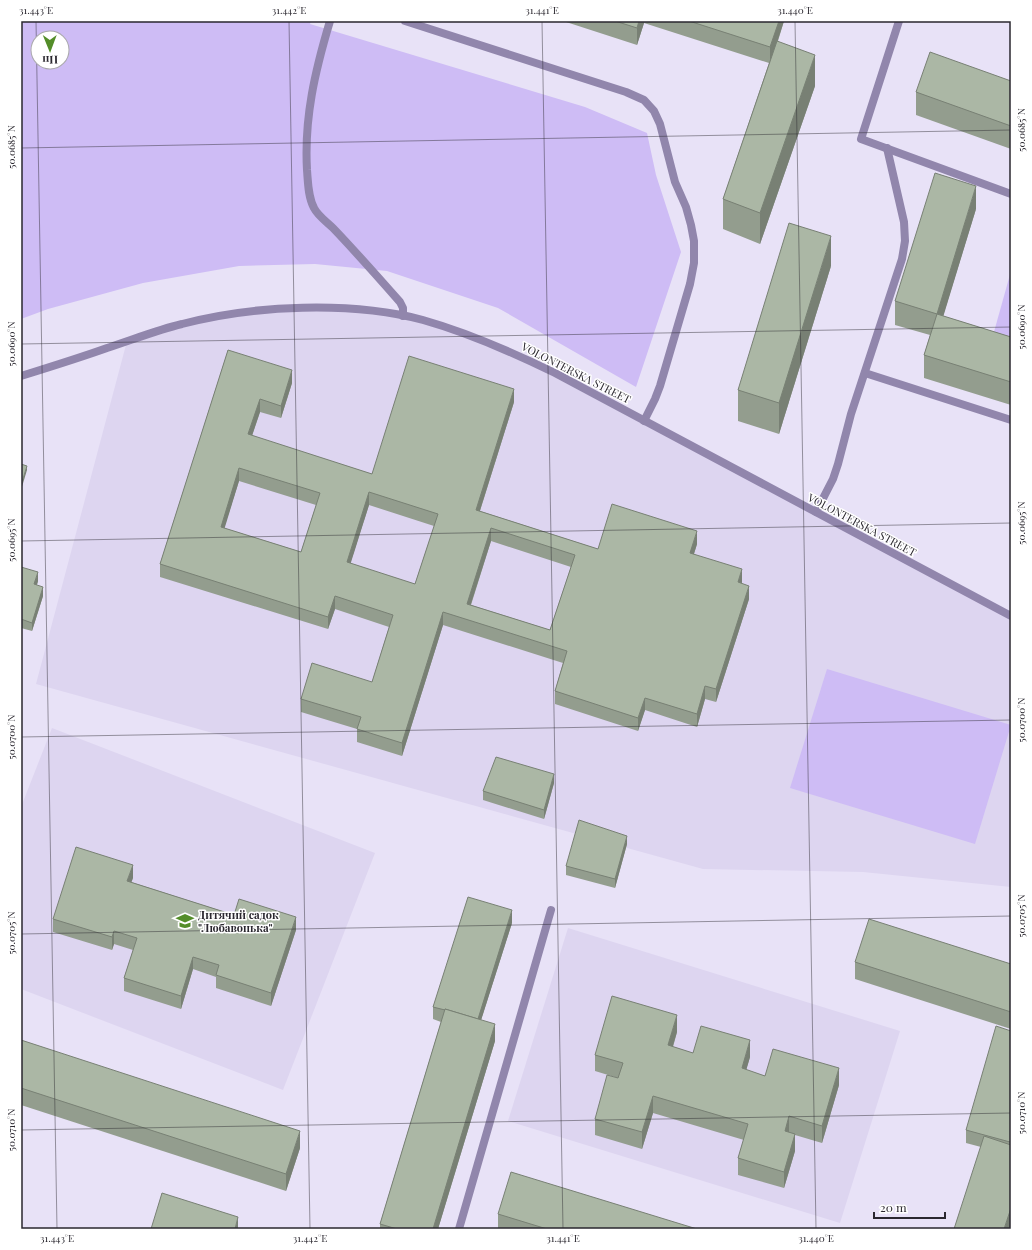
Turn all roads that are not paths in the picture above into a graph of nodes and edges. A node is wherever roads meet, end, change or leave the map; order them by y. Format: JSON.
{"nodes":[{"id":1,"x":330,"y":21,"type":"edge"},
{"id":2,"x":405,"y":21,"type":"edge"},
{"id":3,"x":899,"y":21,"type":"edge"},
{"id":4,"x":887,"y":148,"type":"junction"},
{"id":5,"x":1011,"y":194,"type":"edge"},
{"id":6,"x":403,"y":316,"type":"junction"},
{"id":7,"x":865,"y":373,"type":"junction"},
{"id":8,"x":21,"y":376,"type":"edge"},
{"id":9,"x":1011,"y":420,"type":"edge"},
{"id":10,"x":644,"y":421,"type":"junction"},
{"id":11,"x":816,"y":512,"type":"junction"},
{"id":12,"x":1011,"y":616,"type":"edge"},
{"id":13,"x":551,"y":910,"type":"dead end"},
{"id":14,"x":460,"y":1229,"type":"edge"}],
"edges":[{"from":1,"to":6,"type":"street"},
{"from":2,"to":10,"type":"street"},
{"from":3,"to":4,"type":"street"},
{"from":4,"to":5,"type":"street"},
{"from":4,"to":7,"type":"street"},
{"from":6,"to":8,"type":"street","name":"VOLONTERSKA STREET"},
{"from":6,"to":10,"type":"street","name":"VOLONTERSKA STREET"},
{"from":7,"to":9,"type":"street"},
{"from":7,"to":11,"type":"street"},
{"from":10,"to":11,"type":"street","name":"VOLONTERSKA STREET"},
{"from":11,"to":12,"type":"street","name":"VOLONTERSKA STREET"},
{"from":13,"to":14,"type":"street"}]}
